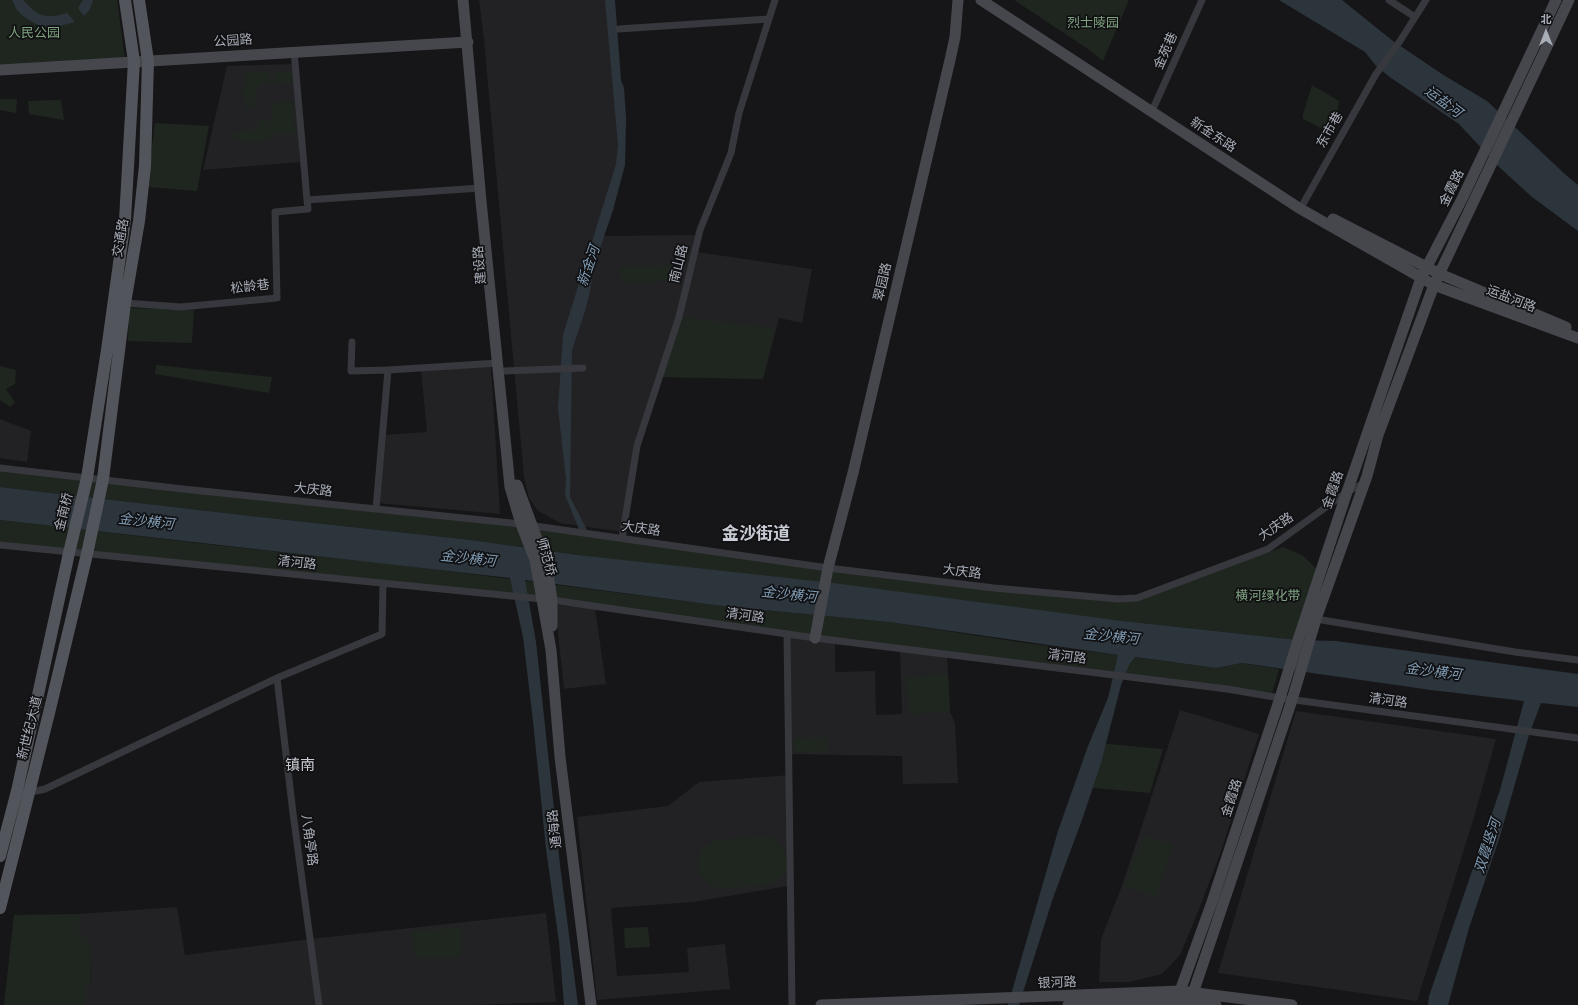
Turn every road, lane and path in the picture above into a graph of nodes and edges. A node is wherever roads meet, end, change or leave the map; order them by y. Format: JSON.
{"nodes":[{"id":1,"x":125,"y":0,"type":"edge"},
{"id":2,"x":139,"y":0,"type":"edge"},
{"id":3,"x":463,"y":0,"type":"edge"},
{"id":4,"x":468,"y":0,"type":"edge"},
{"id":5,"x":775,"y":0,"type":"edge"},
{"id":6,"x":958,"y":0,"type":"edge"},
{"id":7,"x":981,"y":0,"type":"edge"},
{"id":8,"x":988,"y":0,"type":"edge"},
{"id":9,"x":1202,"y":0,"type":"edge"},
{"id":10,"x":1389,"y":0,"type":"edge"},
{"id":11,"x":1426,"y":0,"type":"edge"},
{"id":12,"x":1556,"y":0,"type":"edge"},
{"id":13,"x":1569,"y":0,"type":"edge"},
{"id":14,"x":1415,"y":17,"type":"junction"},
{"id":15,"x":769,"y":19,"type":"junction"},
{"id":16,"x":619,"y":29,"type":"dead end"},
{"id":17,"x":468,"y":42,"type":"junction"},
{"id":18,"x":294,"y":51,"type":"junction"},
{"id":19,"x":134,"y":61,"type":"junction"},
{"id":20,"x":148,"y":61,"type":"junction"},
{"id":21,"x":0,"y":70,"type":"edge"},
{"id":22,"x":1153,"y":109,"type":"junction"},
{"id":23,"x":480,"y":188,"type":"junction"},
{"id":24,"x":307,"y":200,"type":"junction"},
{"id":25,"x":1303,"y":204,"type":"junction"},
{"id":26,"x":1427,"y":267,"type":"junction"},
{"id":27,"x":1440,"y":274,"type":"junction"},
{"id":28,"x":1421,"y":278,"type":"junction"},
{"id":29,"x":1434,"y":286,"type":"junction"},
{"id":30,"x":125,"y":304,"type":"junction"},
{"id":31,"x":1578,"y":331,"type":"edge"},
{"id":32,"x":1578,"y":338,"type":"edge"},
{"id":33,"x":352,"y":342,"type":"dead end"},
{"id":34,"x":501,"y":367,"type":"junction"},
{"id":35,"x":583,"y":368,"type":"dead end"},
{"id":36,"x":388,"y":370,"type":"junction"},
{"id":37,"x":0,"y":468,"type":"edge"},
{"id":38,"x":87,"y":478,"type":"junction"},
{"id":39,"x":103,"y":479,"type":"junction"},
{"id":40,"x":1364,"y":483,"type":"junction"},
{"id":41,"x":1347,"y":492,"type":"junction"},
{"id":42,"x":376,"y":508,"type":"junction"},
{"id":43,"x":526,"y":524,"type":"junction"},
{"id":44,"x":622,"y":538,"type":"junction"},
{"id":45,"x":0,"y":545,"type":"edge"},
{"id":46,"x":69,"y":553,"type":"junction"},
{"id":47,"x":87,"y":554,"type":"junction"},
{"id":48,"x":828,"y":568,"type":"junction"},
{"id":49,"x":383,"y":584,"type":"junction"},
{"id":50,"x":547,"y":600,"type":"junction"},
{"id":51,"x":1316,"y":619,"type":"junction"},
{"id":52,"x":787,"y":634,"type":"junction"},
{"id":53,"x":815,"y":638,"type":"junction"},
{"id":54,"x":1578,"y":660,"type":"edge"},
{"id":55,"x":1294,"y":675,"type":"junction"},
{"id":56,"x":277,"y":678,"type":"junction"},
{"id":57,"x":1280,"y":698,"type":"junction"},
{"id":58,"x":1292,"y":700,"type":"junction"},
{"id":59,"x":1578,"y":738,"type":"edge"},
{"id":60,"x":23,"y":792,"type":"junction"},
{"id":61,"x":0,"y":856,"type":"edge"},
{"id":62,"x":0,"y":908,"type":"edge"},
{"id":63,"x":1177,"y":999,"type":"edge"},
{"id":64,"x":1191,"y":1000,"type":"edge"},
{"id":65,"x":905,"y":1003,"type":"edge"},
{"id":66,"x":1114,"y":1004,"type":"edge"},
{"id":67,"x":319,"y":1005,"type":"edge"},
{"id":68,"x":590,"y":1005,"type":"edge"},
{"id":69,"x":792,"y":1005,"type":"edge"},
{"id":70,"x":821,"y":1005,"type":"edge"},
{"id":71,"x":1068,"y":1005,"type":"edge"},
{"id":72,"x":1216,"y":1005,"type":"edge"},
{"id":73,"x":1292,"y":1005,"type":"edge"}],
"edges":[{"from":1,"to":19,"type":"main road","name":"交通路"},
{"from":2,"to":20,"type":"main road","name":"交通路"},
{"from":3,"to":17,"type":"main road","name":"建设路"},
{"from":4,"to":34,"type":"main road","name":"建设路"},
{"from":5,"to":15,"type":"street","name":"南山路"},
{"from":6,"to":48,"type":"main road","name":"翠园路"},
{"from":7,"to":22,"type":"main road","name":"新金东路"},
{"from":8,"to":22,"type":"main road","name":"新金东路"},
{"from":9,"to":22,"type":"street","name":"金苑巷"},
{"from":10,"to":14,"type":"street"},
{"from":11,"to":14,"type":"street","name":"东市巷"},
{"from":12,"to":26,"type":"main road","name":"金霞路"},
{"from":13,"to":27,"type":"main road","name":"金霞路"},
{"from":14,"to":25,"type":"street","name":"东市巷"},
{"from":15,"to":16,"type":"street"},
{"from":15,"to":44,"type":"street","name":"南山路"},
{"from":17,"to":18,"type":"main road","name":"公园路"},
{"from":17,"to":23,"type":"main road","name":"建设路"},
{"from":18,"to":20,"type":"main road","name":"公园路"},
{"from":18,"to":24,"type":"street"},
{"from":19,"to":20,"type":"main road","name":"公园路"},
{"from":19,"to":21,"type":"main road","name":"公园路"},
{"from":19,"to":38,"type":"main road","name":"交通路"},
{"from":20,"to":30,"type":"main road","name":"交通路"},
{"from":22,"to":25,"type":"main road","name":"新金东路"},
{"from":22,"to":28,"type":"main road","name":"新金东路"},
{"from":23,"to":24,"type":"street"},
{"from":23,"to":34,"type":"main road","name":"建设路"},
{"from":24,"to":30,"type":"street","name":"松龄巷"},
{"from":25,"to":26,"type":"main road","name":"新金东路"},
{"from":26,"to":27,"type":"main road","name":"新金东路"},
{"from":26,"to":28,"type":"main road","name":"金霞路"},
{"from":27,"to":29,"type":"main road","name":"金霞路"},
{"from":27,"to":31,"type":"main road","name":"运盐河路"},
{"from":28,"to":29,"type":"main road","name":"新金东路"},
{"from":28,"to":41,"type":"main road","name":"金霞路"},
{"from":29,"to":32,"type":"main road","name":"运盐河路"},
{"from":29,"to":40,"type":"main road","name":"金霞路"},
{"from":30,"to":39,"type":"main road","name":"交通路"},
{"from":33,"to":36,"type":"street"},
{"from":34,"to":35,"type":"street"},
{"from":34,"to":36,"type":"street"},
{"from":34,"to":43,"type":"main road","name":"建设路"},
{"from":36,"to":42,"type":"street"},
{"from":37,"to":38,"type":"street"},
{"from":38,"to":39,"type":"street","name":"大庆路"},
{"from":38,"to":46,"type":"main road","name":"金南桥"},
{"from":39,"to":42,"type":"street","name":"大庆路"},
{"from":39,"to":47,"type":"main road"},
{"from":40,"to":41,"type":"street","name":"大庆路"},
{"from":40,"to":51,"type":"main road","name":"金霞路"},
{"from":41,"to":48,"type":"street","name":"大庆路"},
{"from":41,"to":55,"type":"main road","name":"金霞路"},
{"from":42,"to":43,"type":"street","name":"大庆路"},
{"from":43,"to":44,"type":"street","name":"大庆路"},
{"from":43,"to":50,"type":"main road","name":"师范桥"},
{"from":44,"to":48,"type":"street","name":"大庆路"},
{"from":45,"to":46,"type":"street"},
{"from":46,"to":47,"type":"street","name":"清河路"},
{"from":46,"to":60,"type":"main road","name":"新世纪大道"},
{"from":47,"to":49,"type":"street","name":"清河路"},
{"from":47,"to":60,"type":"main road","name":"新世纪大道"},
{"from":48,"to":53,"type":"main road","name":"翠园路"},
{"from":49,"to":50,"type":"street","name":"清河路"},
{"from":49,"to":56,"type":"street"},
{"from":50,"to":52,"type":"street","name":"清河路"},
{"from":50,"to":68,"type":"main road","name":"通海路"},
{"from":51,"to":54,"type":"street"},
{"from":51,"to":55,"type":"main road","name":"金霞路"},
{"from":52,"to":53,"type":"street","name":"清河路"},
{"from":52,"to":69,"type":"street"},
{"from":53,"to":57,"type":"street","name":"清河路"},
{"from":55,"to":57,"type":"main road","name":"金霞路"},
{"from":55,"to":58,"type":"main road","name":"金霞路"},
{"from":56,"to":60,"type":"street"},
{"from":56,"to":67,"type":"street","name":"八角亭路"},
{"from":57,"to":58,"type":"street","name":"清河路"},
{"from":57,"to":63,"type":"main road","name":"金霞路"},
{"from":58,"to":59,"type":"street","name":"清河路"},
{"from":58,"to":64,"type":"main road","name":"金霞路"},
{"from":60,"to":61,"type":"main road","name":"新世纪大道"},
{"from":60,"to":62,"type":"main road","name":"新世纪大道"},
{"from":63,"to":64,"type":"main road","name":"银河路"},
{"from":63,"to":65,"type":"main road","name":"银河路"},
{"from":63,"to":66,"type":"main road","name":"银河路"},
{"from":64,"to":72,"type":"main road","name":"银河路"},
{"from":64,"to":73,"type":"main road","name":"银河路"},
{"from":65,"to":70,"type":"main road","name":"银河路"},
{"from":66,"to":71,"type":"main road","name":"银河路"}]}
